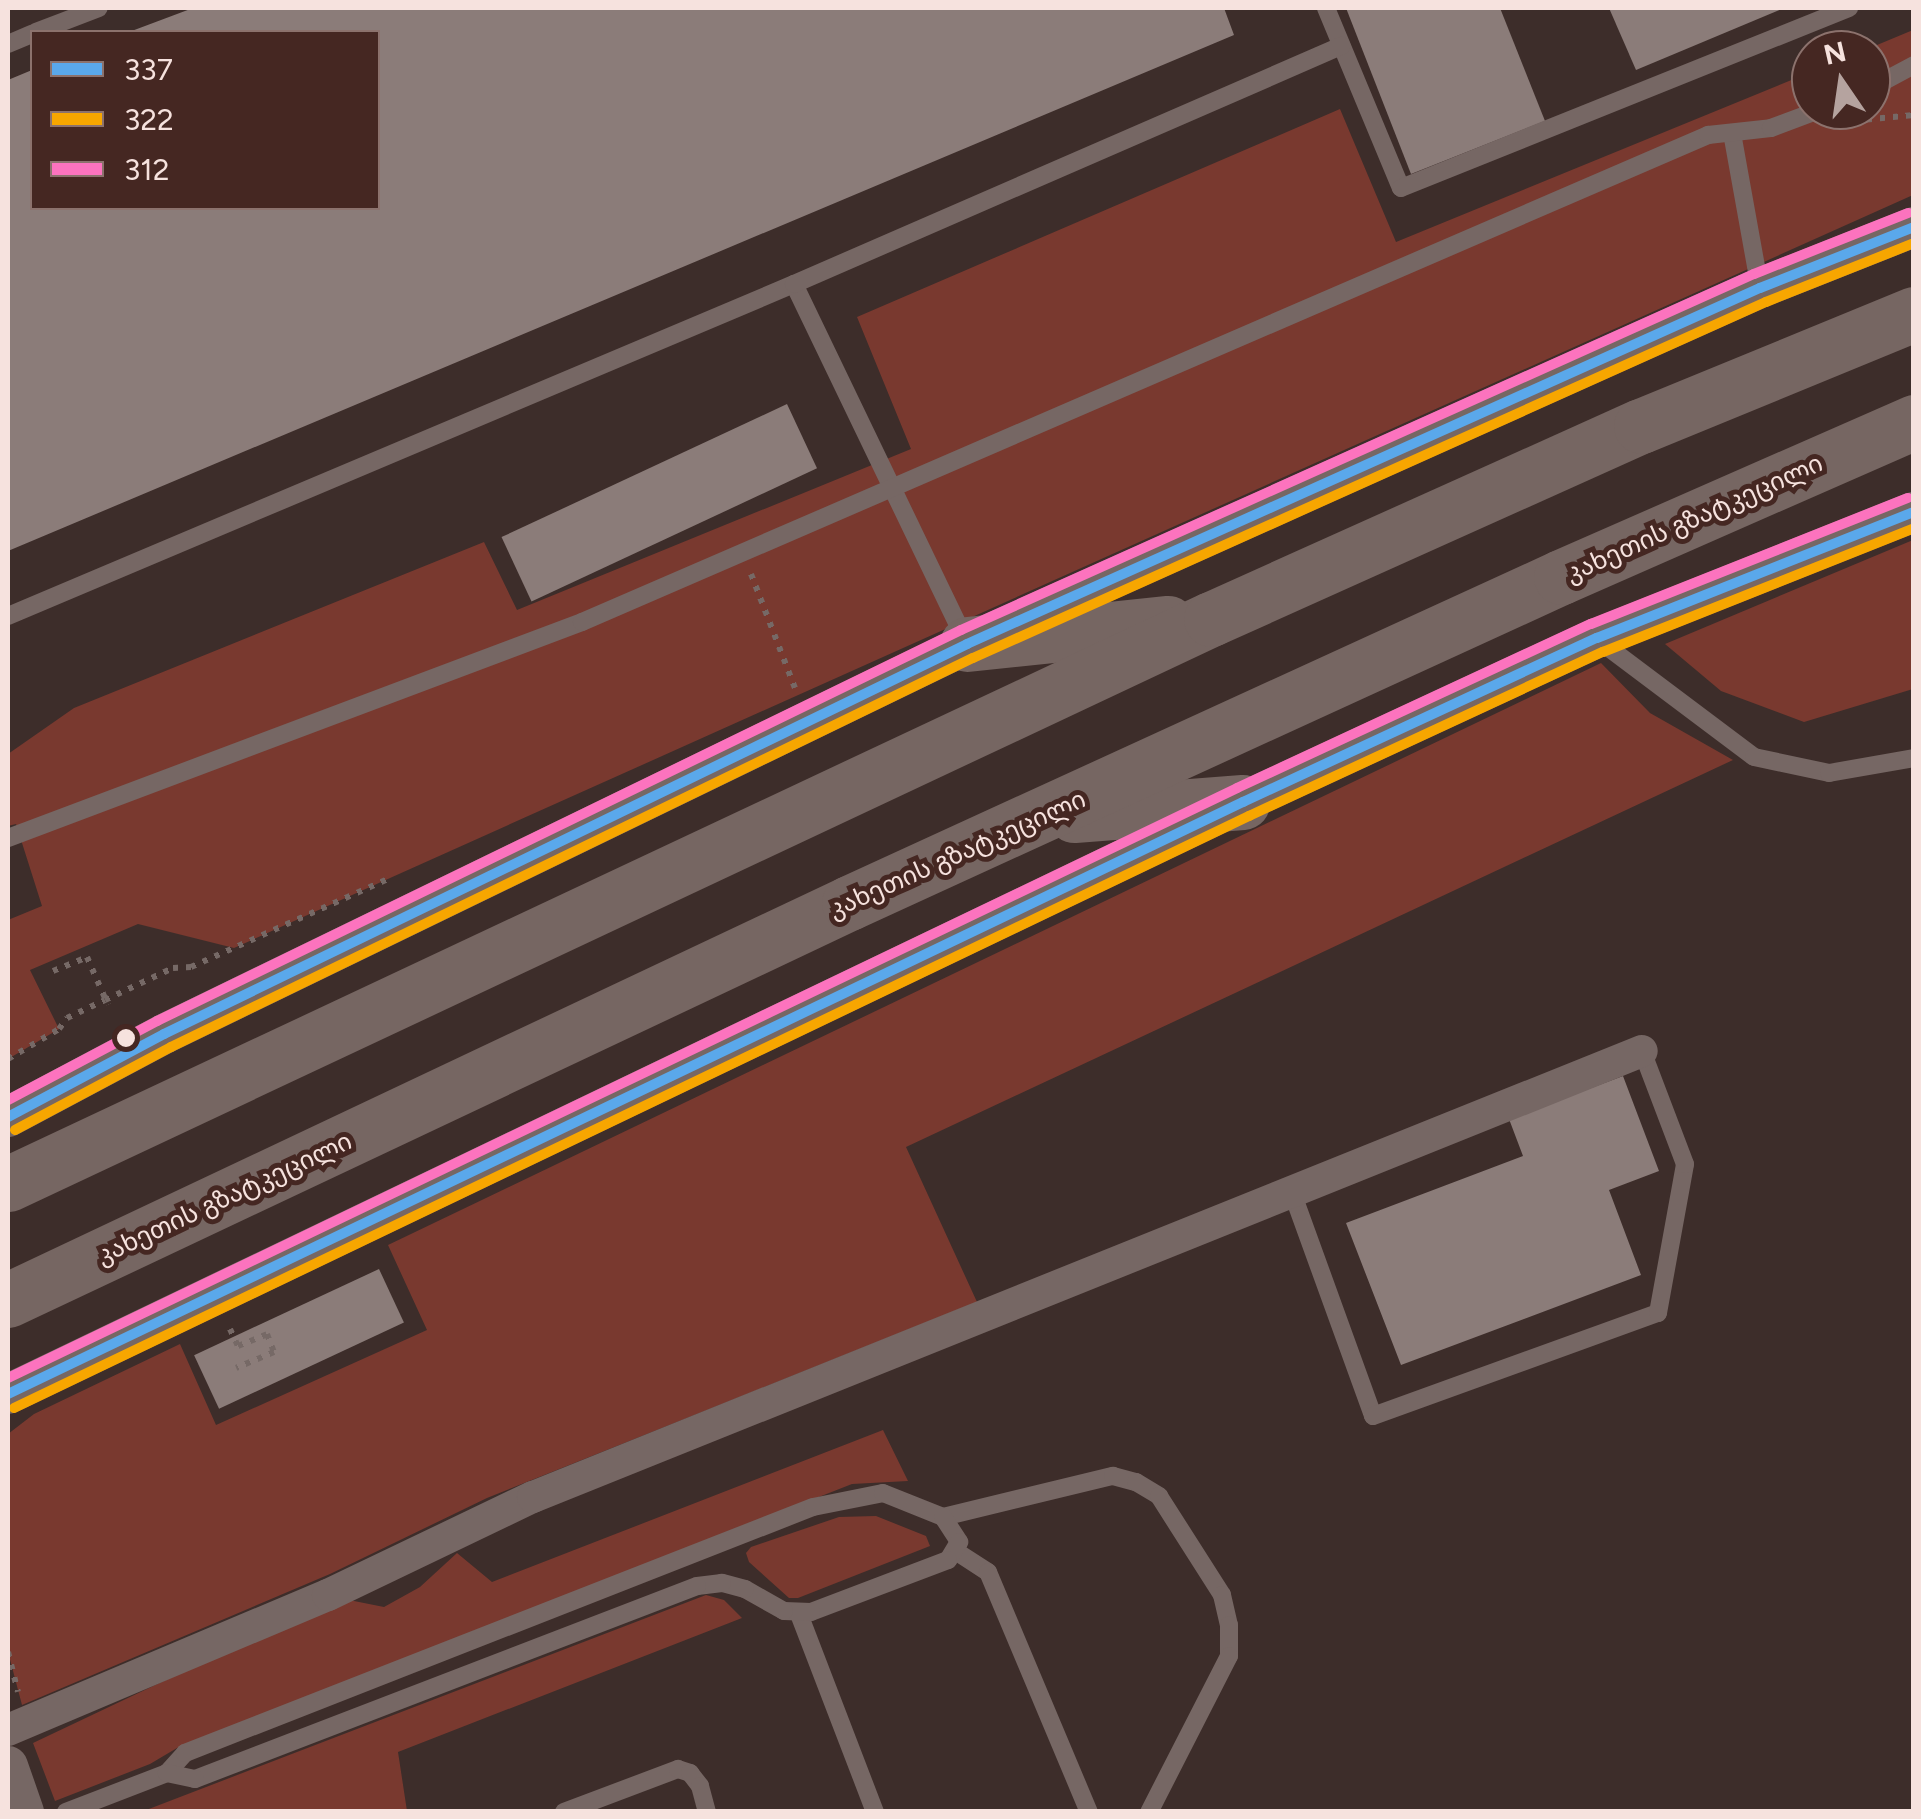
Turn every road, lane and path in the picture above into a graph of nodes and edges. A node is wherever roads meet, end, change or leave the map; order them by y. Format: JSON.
{"nodes":[{"id":1,"x":99,"y":8,"type":"edge"},
{"id":2,"x":1326,"y":8,"type":"edge"},
{"id":3,"x":1849,"y":8,"type":"edge"},
{"id":4,"x":42,"y":30,"type":"edge"},
{"id":5,"x":1341,"y":46,"type":"junction"},
{"id":6,"x":1914,"y":65,"type":"edge"},
{"id":7,"x":1891,"y":77,"type":"edge"},
{"id":8,"x":1791,"y":123,"type":"edge"},
{"id":9,"x":1732,"y":133,"type":"junction"},
{"id":10,"x":1914,"y":227,"type":"edge"},
{"id":11,"x":794,"y":284,"type":"junction"},
{"id":12,"x":1760,"y":288,"type":"junction"},
{"id":13,"x":1914,"y":314,"type":"edge"},
{"id":14,"x":1914,"y":422,"type":"edge"},
{"id":15,"x":893,"y":490,"type":"junction"},
{"id":16,"x":1914,"y":512,"type":"edge"},
{"id":17,"x":743,"y":554,"type":"junction"},
{"id":18,"x":8,"y":616,"type":"edge"},
{"id":19,"x":1211,"y":619,"type":"junction"},
{"id":20,"x":1597,"y":638,"type":"junction"},
{"id":21,"x":968,"y":644,"type":"junction"},
{"id":22,"x":797,"y":694,"type":"dead end"},
{"id":23,"x":1914,"y":758,"type":"edge"},
{"id":24,"x":1243,"y":802,"type":"junction"},
{"id":25,"x":1041,"y":817,"type":"junction"},
{"id":26,"x":8,"y":838,"type":"edge"},
{"id":27,"x":191,"y":967,"type":"dead end"},
{"id":28,"x":53,"y":972,"type":"dead end"},
{"id":29,"x":107,"y":1002,"type":"junction"},
{"id":30,"x":1642,"y":1051,"type":"joint"},
{"id":31,"x":8,"y":1059,"type":"edge"},
{"id":32,"x":8,"y":1117,"type":"edge"},
{"id":33,"x":8,"y":1184,"type":"edge"},
{"id":34,"x":1292,"y":1192,"type":"junction"},
{"id":35,"x":8,"y":1300,"type":"edge"},
{"id":36,"x":228,"y":1324,"type":"dead end"},
{"id":37,"x":236,"y":1368,"type":"dead end"},
{"id":38,"x":8,"y":1394,"type":"edge"},
{"id":39,"x":943,"y":1517,"type":"junction"},
{"id":40,"x":957,"y":1552,"type":"junction"},
{"id":41,"x":799,"y":1614,"type":"junction"},
{"id":42,"x":8,"y":1730,"type":"edge"},
{"id":43,"x":8,"y":1766,"type":"edge"},
{"id":44,"x":167,"y":1773,"type":"junction"},
{"id":45,"x":24,"y":1812,"type":"edge"},
{"id":46,"x":66,"y":1812,"type":"edge"},
{"id":47,"x":564,"y":1812,"type":"edge"},
{"id":48,"x":707,"y":1812,"type":"edge"},
{"id":49,"x":875,"y":1812,"type":"edge"},
{"id":50,"x":1090,"y":1812,"type":"edge"},
{"id":51,"x":1148,"y":1812,"type":"edge"}],
"edges":[{"from":1,"to":4,"type":"lane"},
{"from":2,"to":5,"type":"lane"},
{"from":3,"to":5,"type":"lane"},
{"from":5,"to":11,"type":"lane"},
{"from":6,"to":7,"type":"lane"},
{"from":8,"to":9,"type":"lane"},
{"from":9,"to":12,"type":"lane"},
{"from":9,"to":15,"type":"lane"},
{"from":10,"to":12,"type":"street"},
{"from":11,"to":15,"type":"lane"},
{"from":11,"to":18,"type":"lane"},
{"from":12,"to":21,"type":"street"},
{"from":13,"to":19,"type":"highway"},
{"from":14,"to":25,"type":"highway","name":"კახეთის გზატკეცილი"},
{"from":15,"to":17,"type":"lane"},
{"from":15,"to":21,"type":"lane"},
{"from":16,"to":20,"type":"street"},
{"from":17,"to":22,"type":"path"},
{"from":17,"to":26,"type":"lane"},
{"from":19,"to":21,"type":"highway"},
{"from":19,"to":33,"type":"highway"},
{"from":20,"to":23,"type":"lane"},
{"from":20,"to":24,"type":"street"},
{"from":21,"to":32,"type":"street"},
{"from":24,"to":25,"type":"highway"},
{"from":24,"to":38,"type":"street"},
{"from":25,"to":35,"type":"highway","name":"კახეთის გზატკეცილი"},
{"from":27,"to":29,"type":"path"},
{"from":28,"to":29,"type":"path"},
{"from":29,"to":31,"type":"path"},
{"from":30,"to":34,"type":"street"},
{"from":30,"to":34,"type":"lane"},
{"from":34,"to":42,"type":"street"},
{"from":36,"to":37,"type":"path"},
{"from":39,"to":40,"type":"lane"},
{"from":39,"to":44,"type":"lane"},
{"from":39,"to":51,"type":"lane"},
{"from":40,"to":41,"type":"lane"},
{"from":40,"to":50,"type":"lane"},
{"from":41,"to":44,"type":"lane"},
{"from":41,"to":49,"type":"lane"},
{"from":43,"to":45,"type":"street"},
{"from":44,"to":46,"type":"lane"},
{"from":47,"to":48,"type":"lane"}]}
